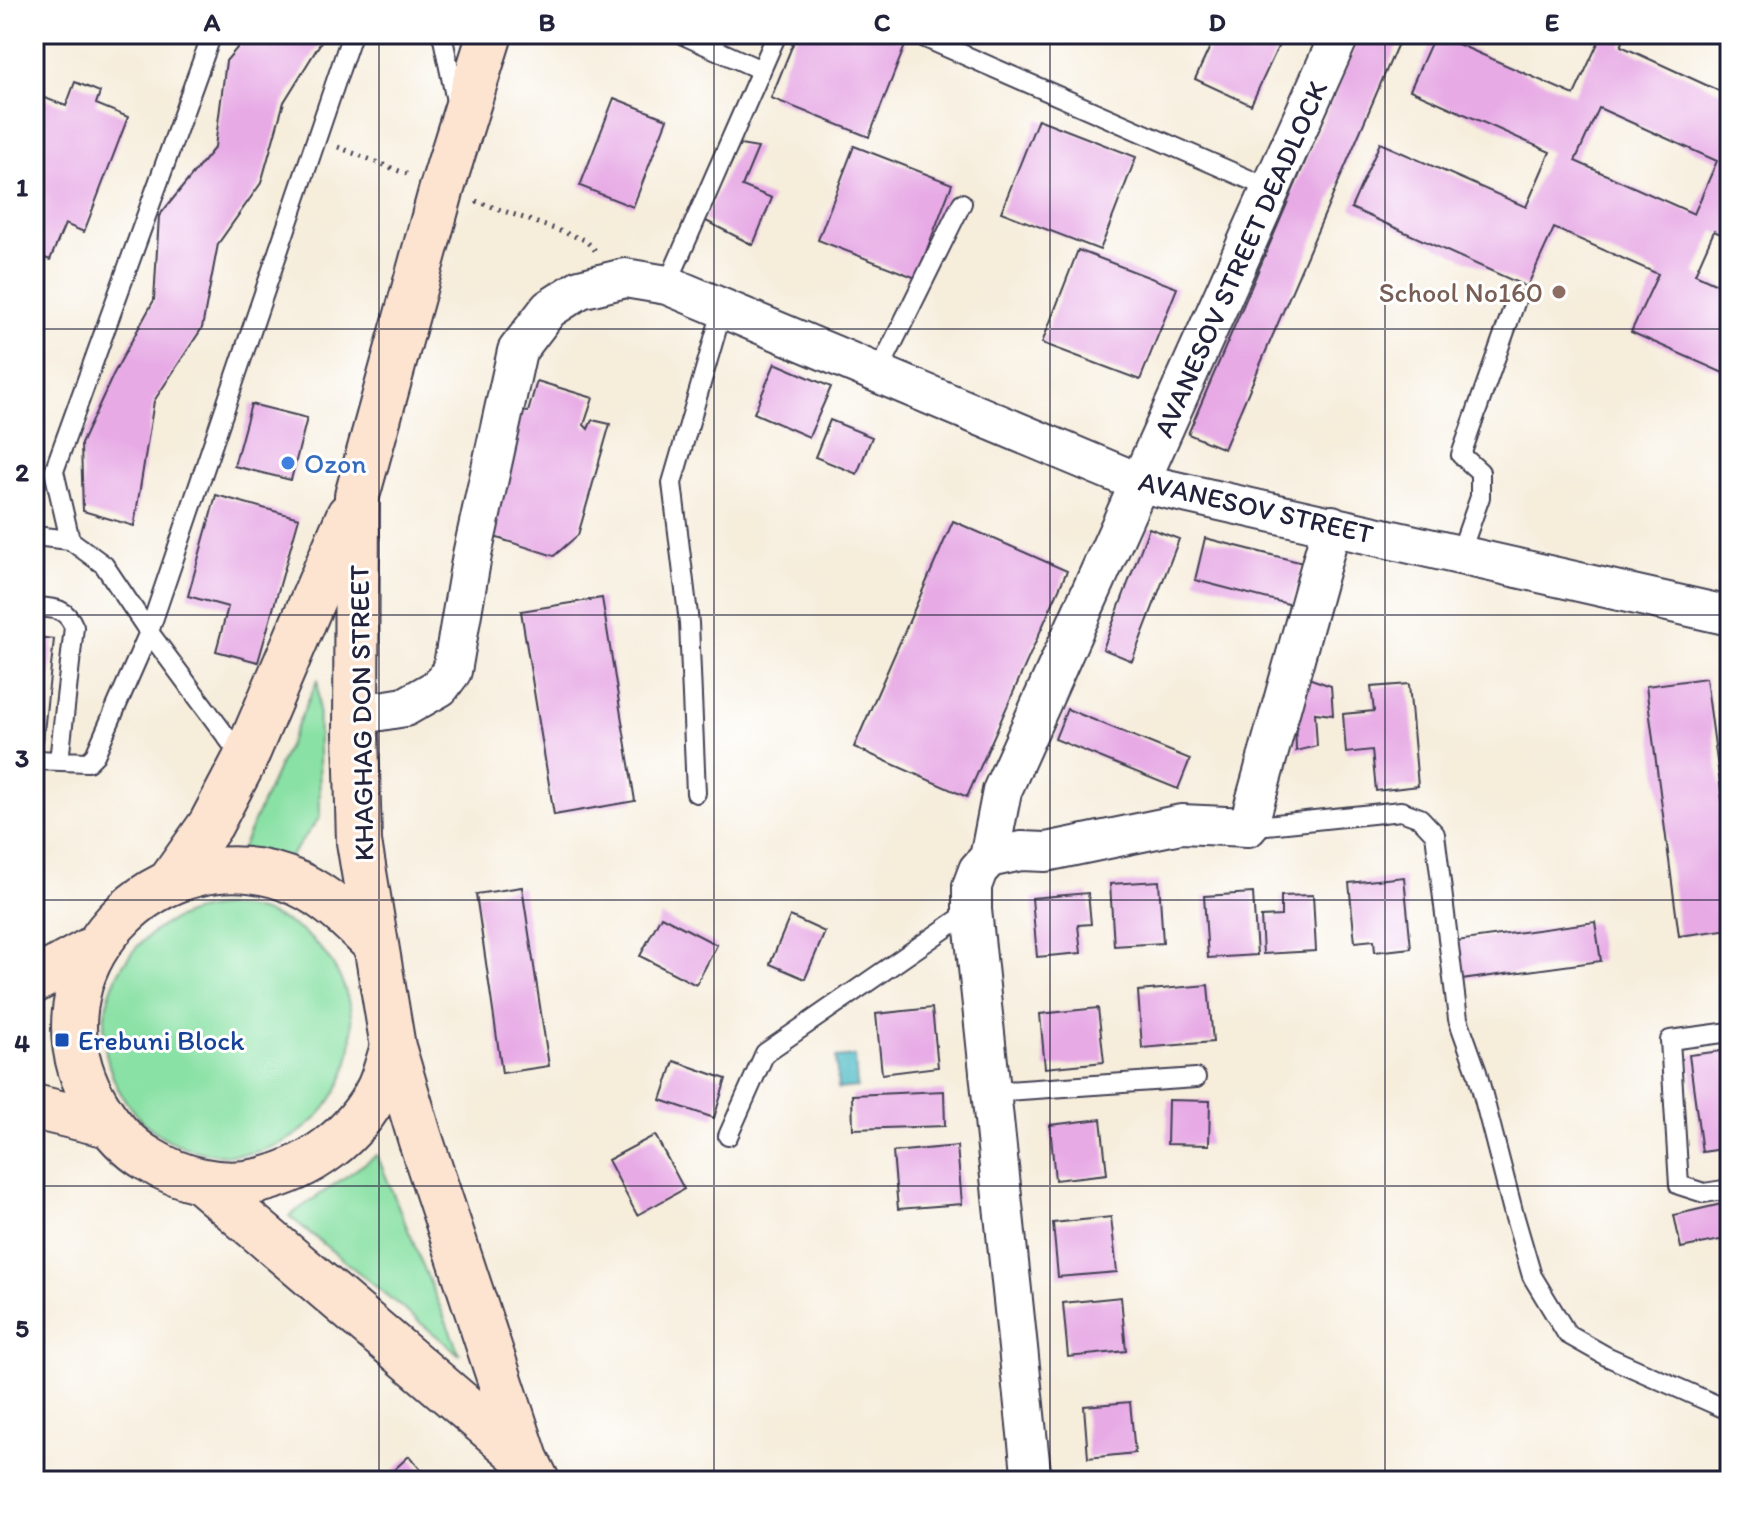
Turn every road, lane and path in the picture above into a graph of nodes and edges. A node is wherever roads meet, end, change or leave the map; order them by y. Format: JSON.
{"nodes":[{"id":1,"x":212,"y":34,"type":"edge"},
{"id":2,"x":352,"y":34,"type":"edge"},
{"id":3,"x":442,"y":34,"type":"edge"},
{"id":4,"x":490,"y":34,"type":"edge"},
{"id":5,"x":681,"y":34,"type":"edge"},
{"id":6,"x":777,"y":34,"type":"edge"},
{"id":7,"x":1340,"y":34,"type":"edge"},
{"id":8,"x":919,"y":35,"type":"edge"},
{"id":9,"x":761,"y":70,"type":"junction"},
{"id":10,"x":461,"y":129,"type":"junction"},
{"id":11,"x":317,"y":139,"type":"junction"},
{"id":12,"x":442,"y":188,"type":"junction"},
{"id":13,"x":1271,"y":189,"type":"junction"},
{"id":14,"x":962,"y":203,"type":"dead end"},
{"id":15,"x":585,"y":240,"type":"dead end"},
{"id":16,"x":667,"y":285,"type":"junction"},
{"id":17,"x":1516,"y":300,"type":"dead end"},
{"id":18,"x":723,"y":308,"type":"junction"},
{"id":19,"x":878,"y":373,"type":"junction"},
{"id":20,"x":1140,"y":483,"type":"junction"},
{"id":21,"x":357,"y":496,"type":"junction"},
{"id":22,"x":1332,"y":525,"type":"junction"},
{"id":23,"x":34,"y":536,"type":"edge"},
{"id":24,"x":70,"y":540,"type":"junction"},
{"id":25,"x":1460,"y":554,"type":"junction"},
{"id":26,"x":34,"y":607,"type":"edge"},
{"id":27,"x":1730,"y":616,"type":"edge"},
{"id":28,"x":149,"y":632,"type":"junction"},
{"id":29,"x":356,"y":715,"type":"junction"},
{"id":30,"x":34,"y":760,"type":"edge"},
{"id":31,"x":59,"y":761,"type":"junction"},
{"id":32,"x":244,"y":761,"type":"junction"},
{"id":33,"x":696,"y":793,"type":"dead end"},
{"id":34,"x":1248,"y":827,"type":"junction"},
{"id":35,"x":989,"y":858,"type":"junction"},
{"id":36,"x":170,"y":882,"type":"junction"},
{"id":37,"x":972,"y":910,"type":"junction"},
{"id":38,"x":375,"y":944,"type":"junction"},
{"id":39,"x":96,"y":947,"type":"junction"},
{"id":40,"x":34,"y":981,"type":"edge"},
{"id":41,"x":1730,"y":1032,"type":"edge"},
{"id":42,"x":393,"y":1047,"type":"junction"},
{"id":43,"x":1196,"y":1078,"type":"dead end"},
{"id":44,"x":991,"y":1092,"type":"junction"},
{"id":45,"x":34,"y":1107,"type":"edge"},
{"id":46,"x":109,"y":1125,"type":"junction"},
{"id":47,"x":728,"y":1136,"type":"dead end"},
{"id":48,"x":199,"y":1180,"type":"junction"},
{"id":49,"x":1730,"y":1189,"type":"edge"},
{"id":50,"x":1730,"y":1411,"type":"edge"},
{"id":51,"x":532,"y":1470,"type":"edge"},
{"id":52,"x":1032,"y":1481,"type":"edge"}],
"edges":[{"from":1,"to":24,"type":"lane"},
{"from":2,"to":11,"type":"lane"},
{"from":3,"to":10,"type":"lane"},
{"from":4,"to":10,"type":"street","name":"KHAGHAG DON STREET"},
{"from":5,"to":9,"type":"lane"},
{"from":6,"to":9,"type":"lane"},
{"from":7,"to":13,"type":"street","name":"AVANESOV STREET DEADLOCK"},
{"from":8,"to":13,"type":"lane"},
{"from":9,"to":16,"type":"lane"},
{"from":10,"to":12,"type":"street","name":"KHAGHAG DON STREET"},
{"from":11,"to":12,"type":"path"},
{"from":11,"to":28,"type":"lane"},
{"from":12,"to":15,"type":"path"},
{"from":12,"to":21,"type":"street","name":"KHAGHAG DON STREET"},
{"from":13,"to":20,"type":"street","name":"AVANESOV STREET DEADLOCK"},
{"from":14,"to":19,"type":"lane"},
{"from":16,"to":18,"type":"street","name":"AVANESOV STREET"},
{"from":16,"to":29,"type":"street","name":"AVANESOV STREET"},
{"from":17,"to":25,"type":"lane"},
{"from":18,"to":19,"type":"street","name":"AVANESOV STREET"},
{"from":18,"to":33,"type":"lane"},
{"from":19,"to":20,"type":"street","name":"AVANESOV STREET"},
{"from":20,"to":22,"type":"street","name":"AVANESOV STREET"},
{"from":20,"to":35,"type":"street","name":"AVANESOV STREET DEADLOCK"},
{"from":21,"to":29,"type":"street","name":"KHAGHAG DON STREET"},
{"from":21,"to":32,"type":"street"},
{"from":22,"to":25,"type":"street","name":"AVANESOV STREET"},
{"from":22,"to":34,"type":"street"},
{"from":23,"to":24,"type":"lane"},
{"from":24,"to":28,"type":"lane"},
{"from":25,"to":27,"type":"street","name":"AVANESOV STREET"},
{"from":26,"to":31,"type":"lane"},
{"from":28,"to":31,"type":"lane"},
{"from":28,"to":32,"type":"lane"},
{"from":29,"to":38,"type":"street","name":"KHAGHAG DON STREET"},
{"from":30,"to":31,"type":"lane"},
{"from":32,"to":36,"type":"street"},
{"from":34,"to":35,"type":"street"},
{"from":34,"to":50,"type":"lane"},
{"from":35,"to":37,"type":"street","name":"AVANESOV STREET DEADLOCK"},
{"from":36,"to":38,"type":"street"},
{"from":36,"to":39,"type":"street"},
{"from":37,"to":44,"type":"street","name":"AVANESOV STREET DEADLOCK"},
{"from":37,"to":47,"type":"lane"},
{"from":38,"to":42,"type":"street","name":"KHAGHAG DON STREET"},
{"from":39,"to":40,"type":"street"},
{"from":39,"to":46,"type":"street"},
{"from":41,"to":49,"type":"lane"},
{"from":42,"to":48,"type":"street"},
{"from":42,"to":51,"type":"street","name":"KHAGHAG DON STREET"},
{"from":43,"to":44,"type":"lane"},
{"from":44,"to":52,"type":"street","name":"AVANESOV STREET DEADLOCK"},
{"from":45,"to":46,"type":"street"},
{"from":46,"to":48,"type":"street"},
{"from":48,"to":51,"type":"street"}]}
